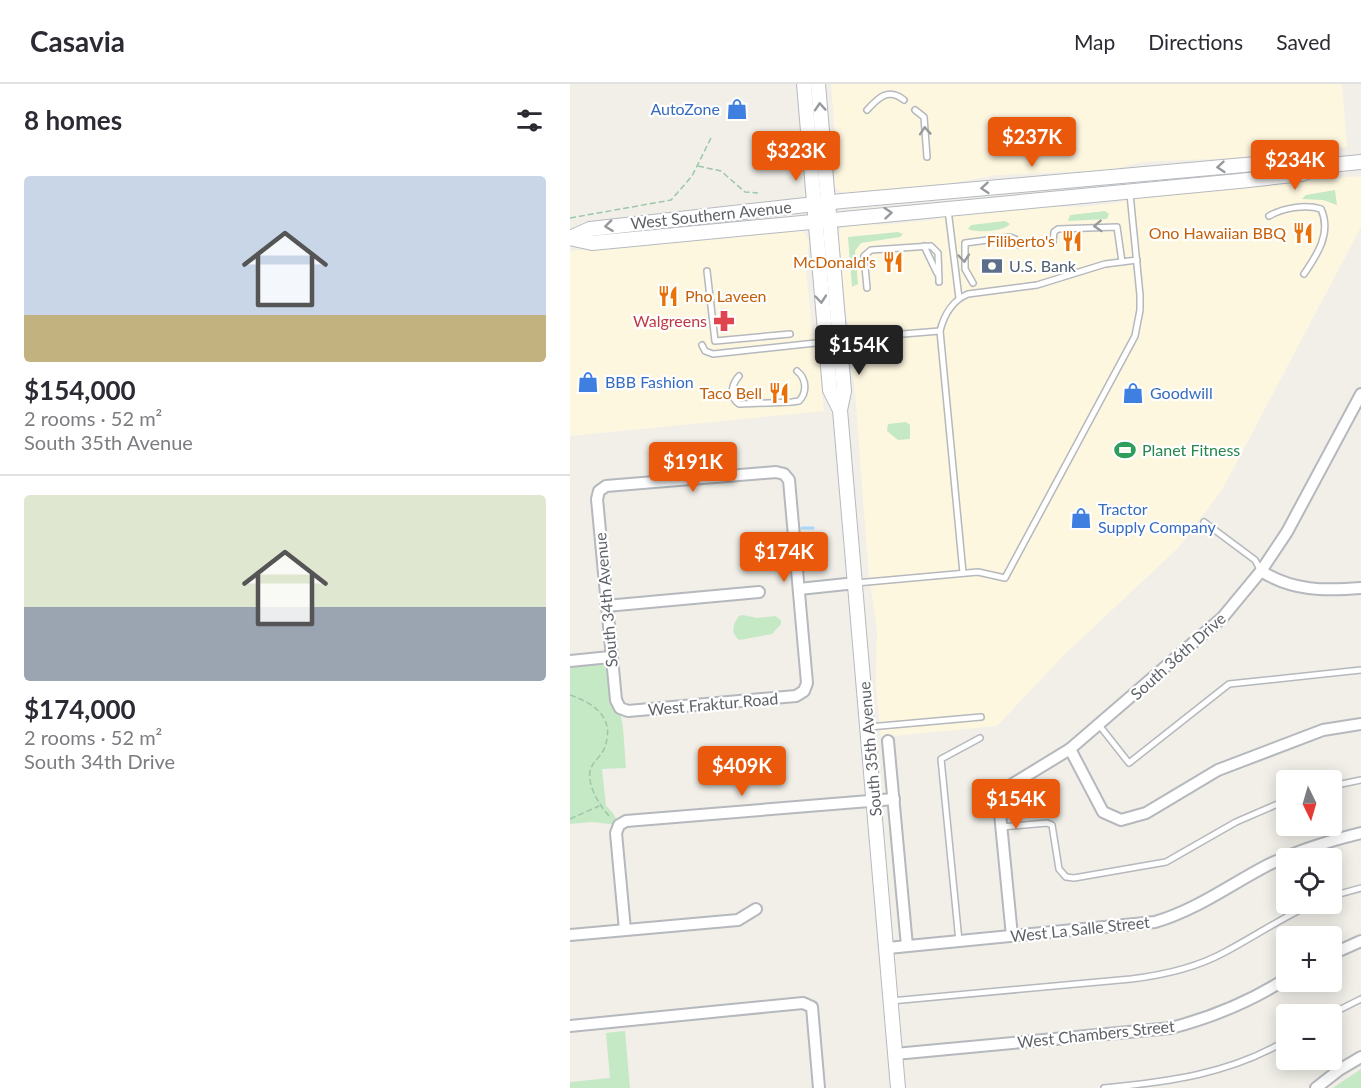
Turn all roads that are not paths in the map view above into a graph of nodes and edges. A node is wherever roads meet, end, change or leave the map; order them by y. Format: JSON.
{"nodes":[{"id":1,"x":804,"y":84,"type":"edge"},
{"id":2,"x":818,"y":84,"type":"edge"},
{"id":3,"x":903,"y":100,"type":"dead end"},
{"id":4,"x":867,"y":110,"type":"dead end"},
{"id":5,"x":915,"y":110,"type":"dead end"},
{"id":6,"x":927,"y":157,"type":"dead end"},
{"id":7,"x":1361,"y":162,"type":"edge"},
{"id":8,"x":1320,"y":166,"type":"junction"},
{"id":9,"x":1130,"y":191,"type":"junction"},
{"id":10,"x":828,"y":202,"type":"junction"},
{"id":11,"x":813,"y":204,"type":"junction"},
{"id":12,"x":948,"y":208,"type":"junction"},
{"id":13,"x":1269,"y":216,"type":"dead end"},
{"id":14,"x":830,"y":218,"type":"junction"},
{"id":15,"x":814,"y":220,"type":"junction"},
{"id":16,"x":570,"y":238,"type":"edge"},
{"id":17,"x":1053,"y":242,"type":"dead end"},
{"id":18,"x":1019,"y":245,"type":"dead end"},
{"id":19,"x":1137,"y":260,"type":"junction"},
{"id":20,"x":1122,"y":262,"type":"junction"},
{"id":21,"x":706,"y":271,"type":"dead end"},
{"id":22,"x":1304,"y":274,"type":"dead end"},
{"id":23,"x":939,"y":282,"type":"dead end"},
{"id":24,"x":973,"y":284,"type":"dead end"},
{"id":25,"x":867,"y":288,"type":"dead end"},
{"id":26,"x":959,"y":298,"type":"junction"},
{"id":27,"x":940,"y":331,"type":"junction"},
{"id":28,"x":790,"y":334,"type":"dead end"},
{"id":29,"x":840,"y":340,"type":"junction"},
{"id":30,"x":825,"y":342,"type":"junction"},
{"id":31,"x":702,"y":345,"type":"dead end"},
{"id":32,"x":797,"y":371,"type":"dead end"},
{"id":33,"x":738,"y":376,"type":"dead end"},
{"id":34,"x":1361,"y":394,"type":"edge"},
{"id":35,"x":840,"y":410,"type":"junction"},
{"id":36,"x":1204,"y":522,"type":"dead end"},
{"id":37,"x":1260,"y":571,"type":"junction"},
{"id":38,"x":963,"y":573,"type":"junction"},
{"id":39,"x":856,"y":583,"type":"junction"},
{"id":40,"x":1361,"y":588,"type":"edge"},
{"id":41,"x":799,"y":589,"type":"junction"},
{"id":42,"x":759,"y":592,"type":"dead end"},
{"id":43,"x":606,"y":606,"type":"junction"},
{"id":44,"x":610,"y":657,"type":"junction"},
{"id":45,"x":570,"y":661,"type":"edge"},
{"id":46,"x":1361,"y":670,"type":"edge"},
{"id":47,"x":620,"y":708,"type":"joint"},
{"id":48,"x":981,"y":717,"type":"dead end"},
{"id":49,"x":1361,"y":724,"type":"edge"},
{"id":50,"x":1099,"y":725,"type":"junction"},
{"id":51,"x":868,"y":727,"type":"junction"},
{"id":52,"x":980,"y":738,"type":"dead end"},
{"id":53,"x":888,"y":741,"type":"dead end"},
{"id":54,"x":1070,"y":748,"type":"junction"},
{"id":55,"x":1361,"y":780,"type":"edge"},
{"id":56,"x":1342,"y":784,"type":"edge"},
{"id":57,"x":894,"y":799,"type":"junction"},
{"id":58,"x":875,"y":800,"type":"junction"},
{"id":59,"x":1276,"y":805,"type":"edge"},
{"id":60,"x":1001,"y":827,"type":"junction"},
{"id":61,"x":1361,"y":833,"type":"edge"},
{"id":62,"x":1361,"y":888,"type":"edge"},
{"id":63,"x":1342,"y":893,"type":"edge"},
{"id":64,"x":756,"y":909,"type":"dead end"},
{"id":65,"x":1290,"y":914,"type":"edge"},
{"id":66,"x":625,"y":930,"type":"junction"},
{"id":67,"x":570,"y":935,"type":"edge"},
{"id":68,"x":1012,"y":936,"type":"junction"},
{"id":69,"x":959,"y":941,"type":"junction"},
{"id":70,"x":1361,"y":941,"type":"edge"},
{"id":71,"x":907,"y":946,"type":"junction"},
{"id":72,"x":888,"y":948,"type":"junction"},
{"id":73,"x":1342,"y":950,"type":"edge"},
{"id":74,"x":1276,"y":985,"type":"edge"},
{"id":75,"x":1361,"y":999,"type":"edge"},
{"id":76,"x":891,"y":1001,"type":"junction"},
{"id":77,"x":1342,"y":1008,"type":"edge"},
{"id":78,"x":570,"y":1026,"type":"edge"},
{"id":79,"x":1276,"y":1045,"type":"edge"},
{"id":80,"x":895,"y":1054,"type":"junction"},
{"id":81,"x":1361,"y":1057,"type":"edge"},
{"id":82,"x":819,"y":1088,"type":"edge"},
{"id":83,"x":898,"y":1088,"type":"edge"},
{"id":84,"x":1104,"y":1088,"type":"edge"},
{"id":85,"x":1317,"y":1088,"type":"edge"}],
"edges":[{"from":1,"to":11,"type":"main road","name":"South 35th Avenue"},
{"from":10,"to":2,"type":"main road","name":"South 35th Avenue","one_way":true},
{"from":3,"to":4,"type":"lane"},
{"from":6,"to":5,"type":"lane","one_way":true},
{"from":7,"to":8,"type":"main road","name":"West Southern Avenue"},
{"from":8,"to":9,"type":"main road","name":"West Southern Avenue"},
{"from":8,"to":10,"type":"main road","name":"West Southern Avenue","one_way":true},
{"from":9,"to":12,"type":"main road","name":"West Southern Avenue"},
{"from":9,"to":19,"type":"lane"},
{"from":10,"to":11,"type":"main road","name":"West Southern Avenue"},
{"from":10,"to":14,"type":"main road","name":"South 35th Avenue"},
{"from":11,"to":15,"type":"main road","name":"South 35th Avenue"},
{"from":11,"to":16,"type":"main road","name":"West Southern Avenue","one_way":true},
{"from":14,"to":12,"type":"main road","name":"West Southern Avenue","one_way":true},
{"from":12,"to":26,"type":"lane"},
{"from":13,"to":22,"type":"lane"},
{"from":14,"to":15,"type":"main road","name":"West Southern Avenue"},
{"from":14,"to":29,"type":"main road","name":"South 35th Avenue"},
{"from":15,"to":16,"type":"main road","name":"West Southern Avenue"},
{"from":15,"to":30,"type":"main road","name":"South 35th Avenue","one_way":true},
{"from":20,"to":17,"type":"lane","one_way":true},
{"from":18,"to":24,"type":"lane","one_way":true},
{"from":19,"to":20,"type":"lane"},
{"from":19,"to":38,"type":"lane"},
{"from":20,"to":26,"type":"lane"},
{"from":21,"to":28,"type":"lane"},
{"from":23,"to":25,"type":"lane"},
{"from":26,"to":27,"type":"lane"},
{"from":27,"to":29,"type":"lane"},
{"from":27,"to":38,"type":"lane"},
{"from":29,"to":35,"type":"main road","name":"South 35th Avenue"},
{"from":30,"to":31,"type":"lane"},
{"from":30,"to":35,"type":"main road","name":"South 35th Avenue"},
{"from":32,"to":33,"type":"lane"},
{"from":34,"to":37,"type":"street","name":"South 36th Drive"},
{"from":35,"to":39,"type":"main road","name":"South 35th Avenue"},
{"from":36,"to":37,"type":"lane"},
{"from":37,"to":40,"type":"street"},
{"from":37,"to":50,"type":"street","name":"South 36th Drive"},
{"from":38,"to":39,"type":"lane"},
{"from":39,"to":41,"type":"street"},
{"from":39,"to":51,"type":"main road","name":"South 35th Avenue"},
{"from":41,"to":43,"type":"street","name":"South 34th Avenue"},
{"from":41,"to":47,"type":"street","name":"West Fraktur Road"},
{"from":42,"to":43,"type":"street"},
{"from":43,"to":44,"type":"street","name":"South 34th Avenue"},
{"from":44,"to":45,"type":"street"},
{"from":44,"to":47,"type":"street","name":"South 34th Avenue"},
{"from":46,"to":50,"type":"lane"},
{"from":48,"to":51,"type":"lane"},
{"from":49,"to":54,"type":"street"},
{"from":50,"to":54,"type":"street","name":"South 36th Drive"},
{"from":51,"to":58,"type":"main road","name":"South 35th Avenue"},
{"from":52,"to":69,"type":"lane"},
{"from":53,"to":57,"type":"street"},
{"from":54,"to":60,"type":"street","name":"South 36th Drive"},
{"from":55,"to":56,"type":"lane"},
{"from":57,"to":58,"type":"street"},
{"from":57,"to":71,"type":"street"},
{"from":58,"to":66,"type":"street"},
{"from":58,"to":72,"type":"main road","name":"South 35th Avenue"},
{"from":59,"to":60,"type":"lane"},
{"from":60,"to":68,"type":"street"},
{"from":61,"to":68,"type":"street","name":"West La Salle Street"},
{"from":62,"to":63,"type":"lane"},
{"from":64,"to":66,"type":"street"},
{"from":65,"to":76,"type":"lane"},
{"from":66,"to":67,"type":"street"},
{"from":68,"to":69,"type":"street","name":"West La Salle Street"},
{"from":69,"to":71,"type":"street","name":"West La Salle Street"},
{"from":70,"to":73,"type":"street"},
{"from":71,"to":72,"type":"street","name":"West La Salle Street"},
{"from":72,"to":76,"type":"main road","name":"South 35th Avenue"},
{"from":74,"to":80,"type":"street","name":"West Chambers Street"},
{"from":75,"to":77,"type":"lane"},
{"from":76,"to":80,"type":"main road","name":"South 35th Avenue"},
{"from":78,"to":82,"type":"street"},
{"from":79,"to":84,"type":"lane"},
{"from":80,"to":83,"type":"main road","name":"South 35th Avenue"},
{"from":81,"to":85,"type":"street"}]}
